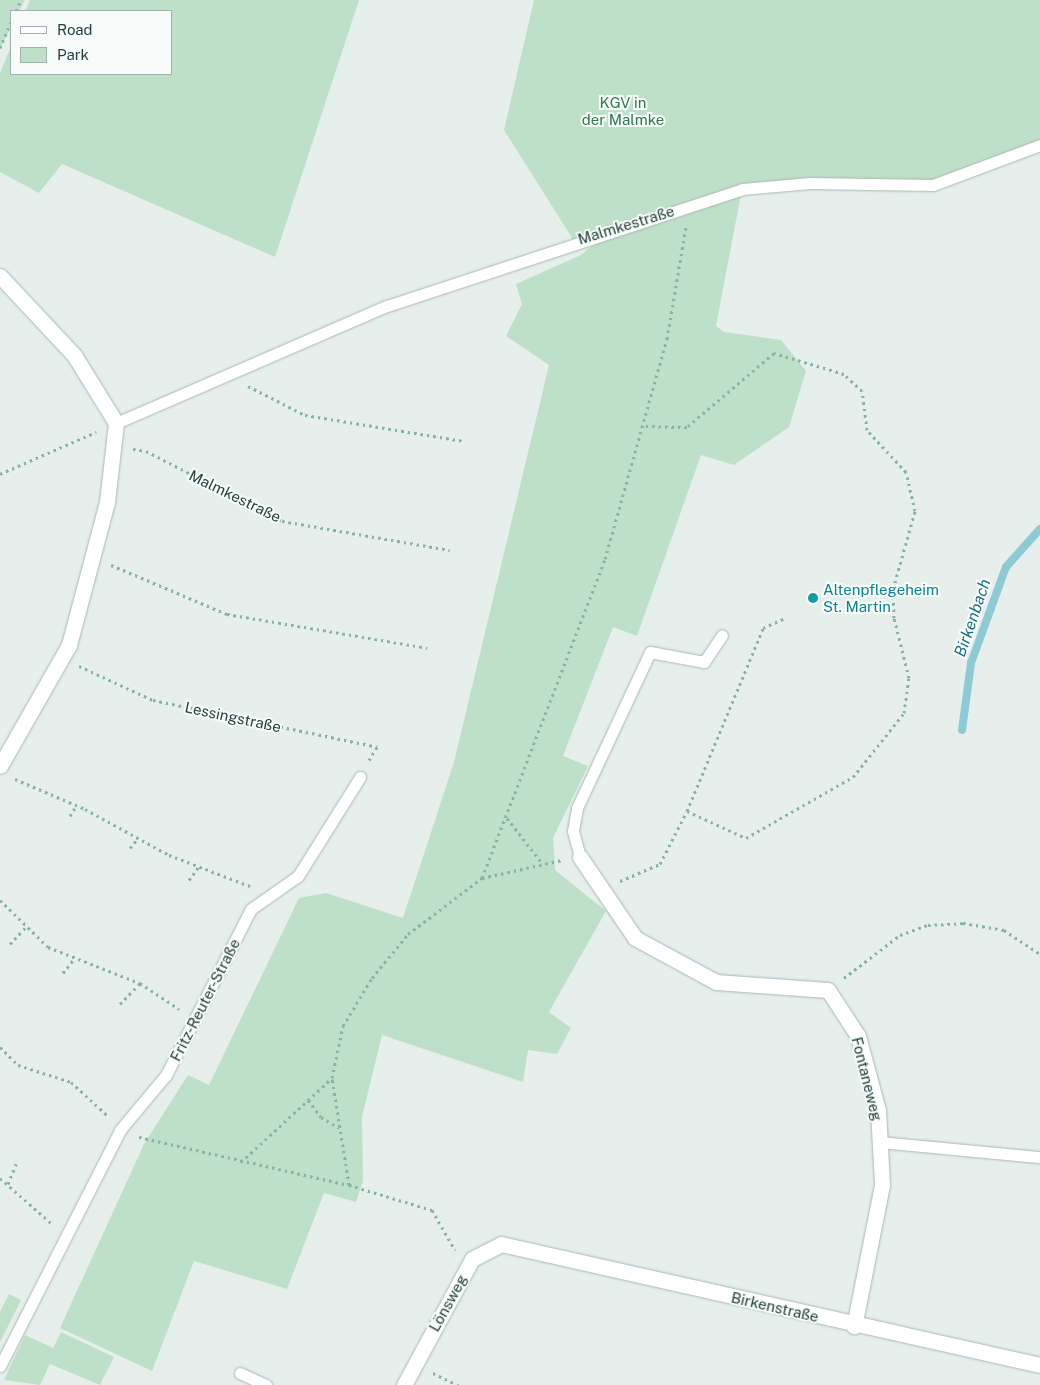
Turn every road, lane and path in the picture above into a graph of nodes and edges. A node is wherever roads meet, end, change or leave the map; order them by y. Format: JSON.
{"nodes":[{"id":1,"x":10,"y":24,"type":"edge"},
{"id":2,"x":0,"y":48,"type":"edge"},
{"id":3,"x":1040,"y":145,"type":"edge"},
{"id":4,"x":689,"y":207,"type":"junction"},
{"id":5,"x":0,"y":276,"type":"edge"},
{"id":6,"x":227,"y":375,"type":"junction"},
{"id":7,"x":116,"y":424,"type":"junction"},
{"id":8,"x":646,"y":426,"type":"junction"},
{"id":9,"x":464,"y":441,"type":"dead end"},
{"id":10,"x":113,"y":447,"type":"junction"},
{"id":11,"x":0,"y":474,"type":"edge"},
{"id":12,"x":450,"y":550,"type":"dead end"},
{"id":13,"x":92,"y":557,"type":"junction"},
{"id":14,"x":785,"y":618,"type":"dead end"},
{"id":15,"x":722,"y":636,"type":"dead end"},
{"id":16,"x":427,"y":648,"type":"dead end"},
{"id":17,"x":62,"y":658,"type":"junction"},
{"id":18,"x":4,"y":771,"type":"edge"},
{"id":19,"x":360,"y":776,"type":"joint"},
{"id":20,"x":76,"y":806,"type":"junction"},
{"id":21,"x":687,"y":811,"type":"junction"},
{"id":22,"x":70,"y":816,"type":"dead end"},
{"id":23,"x":507,"y":818,"type":"junction"},
{"id":24,"x":138,"y":838,"type":"junction"},
{"id":25,"x":130,"y":848,"type":"dead end"},
{"id":26,"x":580,"y":857,"type":"junction"},
{"id":27,"x":542,"y":863,"type":"junction"},
{"id":28,"x":199,"y":866,"type":"junction"},
{"id":29,"x":482,"y":878,"type":"junction"},
{"id":30,"x":189,"y":880,"type":"dead end"},
{"id":31,"x":603,"y":888,"type":"junction"},
{"id":32,"x":269,"y":894,"type":"junction"},
{"id":33,"x":0,"y":900,"type":"edge"},
{"id":34,"x":26,"y":927,"type":"junction"},
{"id":35,"x":10,"y":944,"type":"dead end"},
{"id":36,"x":1040,"y":954,"type":"edge"},
{"id":37,"x":73,"y":960,"type":"junction"},
{"id":38,"x":63,"y":973,"type":"dead end"},
{"id":39,"x":140,"y":983,"type":"junction"},
{"id":40,"x":828,"y":990,"type":"junction"},
{"id":41,"x":120,"y":1004,"type":"dead end"},
{"id":42,"x":196,"y":1021,"type":"junction"},
{"id":43,"x":0,"y":1047,"type":"edge"},
{"id":44,"x":332,"y":1078,"type":"junction"},
{"id":45,"x":308,"y":1100,"type":"junction"},
{"id":46,"x":339,"y":1128,"type":"junction"},
{"id":47,"x":120,"y":1130,"type":"junction"},
{"id":48,"x":880,"y":1142,"type":"junction"},
{"id":49,"x":1040,"y":1157,"type":"edge"},
{"id":50,"x":240,"y":1162,"type":"junction"},
{"id":51,"x":16,"y":1164,"type":"dead end"},
{"id":52,"x":0,"y":1178,"type":"edge"},
{"id":53,"x":8,"y":1184,"type":"junction"},
{"id":54,"x":349,"y":1185,"type":"junction"},
{"id":55,"x":67,"y":1238,"type":"junction"},
{"id":56,"x":510,"y":1244,"type":"joint"},
{"id":57,"x":466,"y":1271,"type":"junction"},
{"id":58,"x":854,"y":1326,"type":"junction"},
{"id":59,"x":414,"y":1365,"type":"junction"},
{"id":60,"x":0,"y":1366,"type":"edge"},
{"id":61,"x":1040,"y":1366,"type":"edge"},
{"id":62,"x":240,"y":1373,"type":"dead end"},
{"id":63,"x":266,"y":1385,"type":"edge"},
{"id":64,"x":404,"y":1385,"type":"edge"},
{"id":65,"x":458,"y":1385,"type":"edge"}],
"edges":[{"from":1,"to":2,"type":"path"},
{"from":3,"to":4,"type":"lane","name":"Malmkestraße"},
{"from":4,"to":6,"type":"lane","name":"Malmkestraße"},
{"from":4,"to":8,"type":"path"},
{"from":5,"to":7,"type":"street"},
{"from":6,"to":7,"type":"lane","name":"Malmkestraße"},
{"from":6,"to":9,"type":"path"},
{"from":7,"to":10,"type":"street"},
{"from":7,"to":11,"type":"path"},
{"from":8,"to":21,"type":"path"},
{"from":8,"to":23,"type":"path"},
{"from":10,"to":12,"type":"path","name":"Malmkestraße"},
{"from":10,"to":13,"type":"street"},
{"from":13,"to":16,"type":"path"},
{"from":13,"to":17,"type":"street"},
{"from":14,"to":21,"type":"path"},
{"from":15,"to":26,"type":"lane"},
{"from":17,"to":18,"type":"street"},
{"from":17,"to":19,"type":"path","name":"Lessingstraße"},
{"from":18,"to":20,"type":"path"},
{"from":19,"to":32,"type":"lane","name":"Fritz-Reuter-Straße"},
{"from":20,"to":22,"type":"path"},
{"from":20,"to":24,"type":"path"},
{"from":21,"to":31,"type":"path"},
{"from":23,"to":27,"type":"path"},
{"from":23,"to":29,"type":"path"},
{"from":24,"to":25,"type":"path"},
{"from":24,"to":28,"type":"path"},
{"from":26,"to":27,"type":"path"},
{"from":26,"to":31,"type":"street"},
{"from":27,"to":29,"type":"path"},
{"from":28,"to":30,"type":"path"},
{"from":28,"to":32,"type":"path"},
{"from":29,"to":44,"type":"path"},
{"from":31,"to":40,"type":"street"},
{"from":32,"to":42,"type":"lane","name":"Fritz-Reuter-Straße"},
{"from":33,"to":34,"type":"path"},
{"from":34,"to":35,"type":"path"},
{"from":34,"to":37,"type":"path"},
{"from":36,"to":40,"type":"path"},
{"from":37,"to":38,"type":"path"},
{"from":37,"to":39,"type":"path"},
{"from":39,"to":41,"type":"path"},
{"from":39,"to":42,"type":"path"},
{"from":40,"to":48,"type":"street","name":"Fontaneweg"},
{"from":42,"to":47,"type":"lane","name":"Fritz-Reuter-Straße"},
{"from":43,"to":47,"type":"path"},
{"from":44,"to":45,"type":"path"},
{"from":44,"to":46,"type":"path"},
{"from":45,"to":46,"type":"path"},
{"from":45,"to":50,"type":"path"},
{"from":46,"to":54,"type":"path"},
{"from":47,"to":50,"type":"path"},
{"from":47,"to":55,"type":"lane","name":"Fritz-Reuter-Straße"},
{"from":48,"to":49,"type":"lane"},
{"from":48,"to":58,"type":"street","name":"Fontaneweg"},
{"from":50,"to":54,"type":"path"},
{"from":51,"to":53,"type":"path"},
{"from":52,"to":53,"type":"path"},
{"from":53,"to":55,"type":"path"},
{"from":54,"to":57,"type":"path"},
{"from":55,"to":60,"type":"lane","name":"Fritz-Reuter-Straße"},
{"from":56,"to":57,"type":"street","name":"Lönsweg"},
{"from":56,"to":58,"type":"street","name":"Birkenstraße"},
{"from":57,"to":59,"type":"street","name":"Lönsweg"},
{"from":58,"to":61,"type":"street","name":"Birkenstraße"},
{"from":59,"to":64,"type":"street","name":"Lönsweg"},
{"from":59,"to":65,"type":"path"},
{"from":62,"to":63,"type":"lane"}]}
